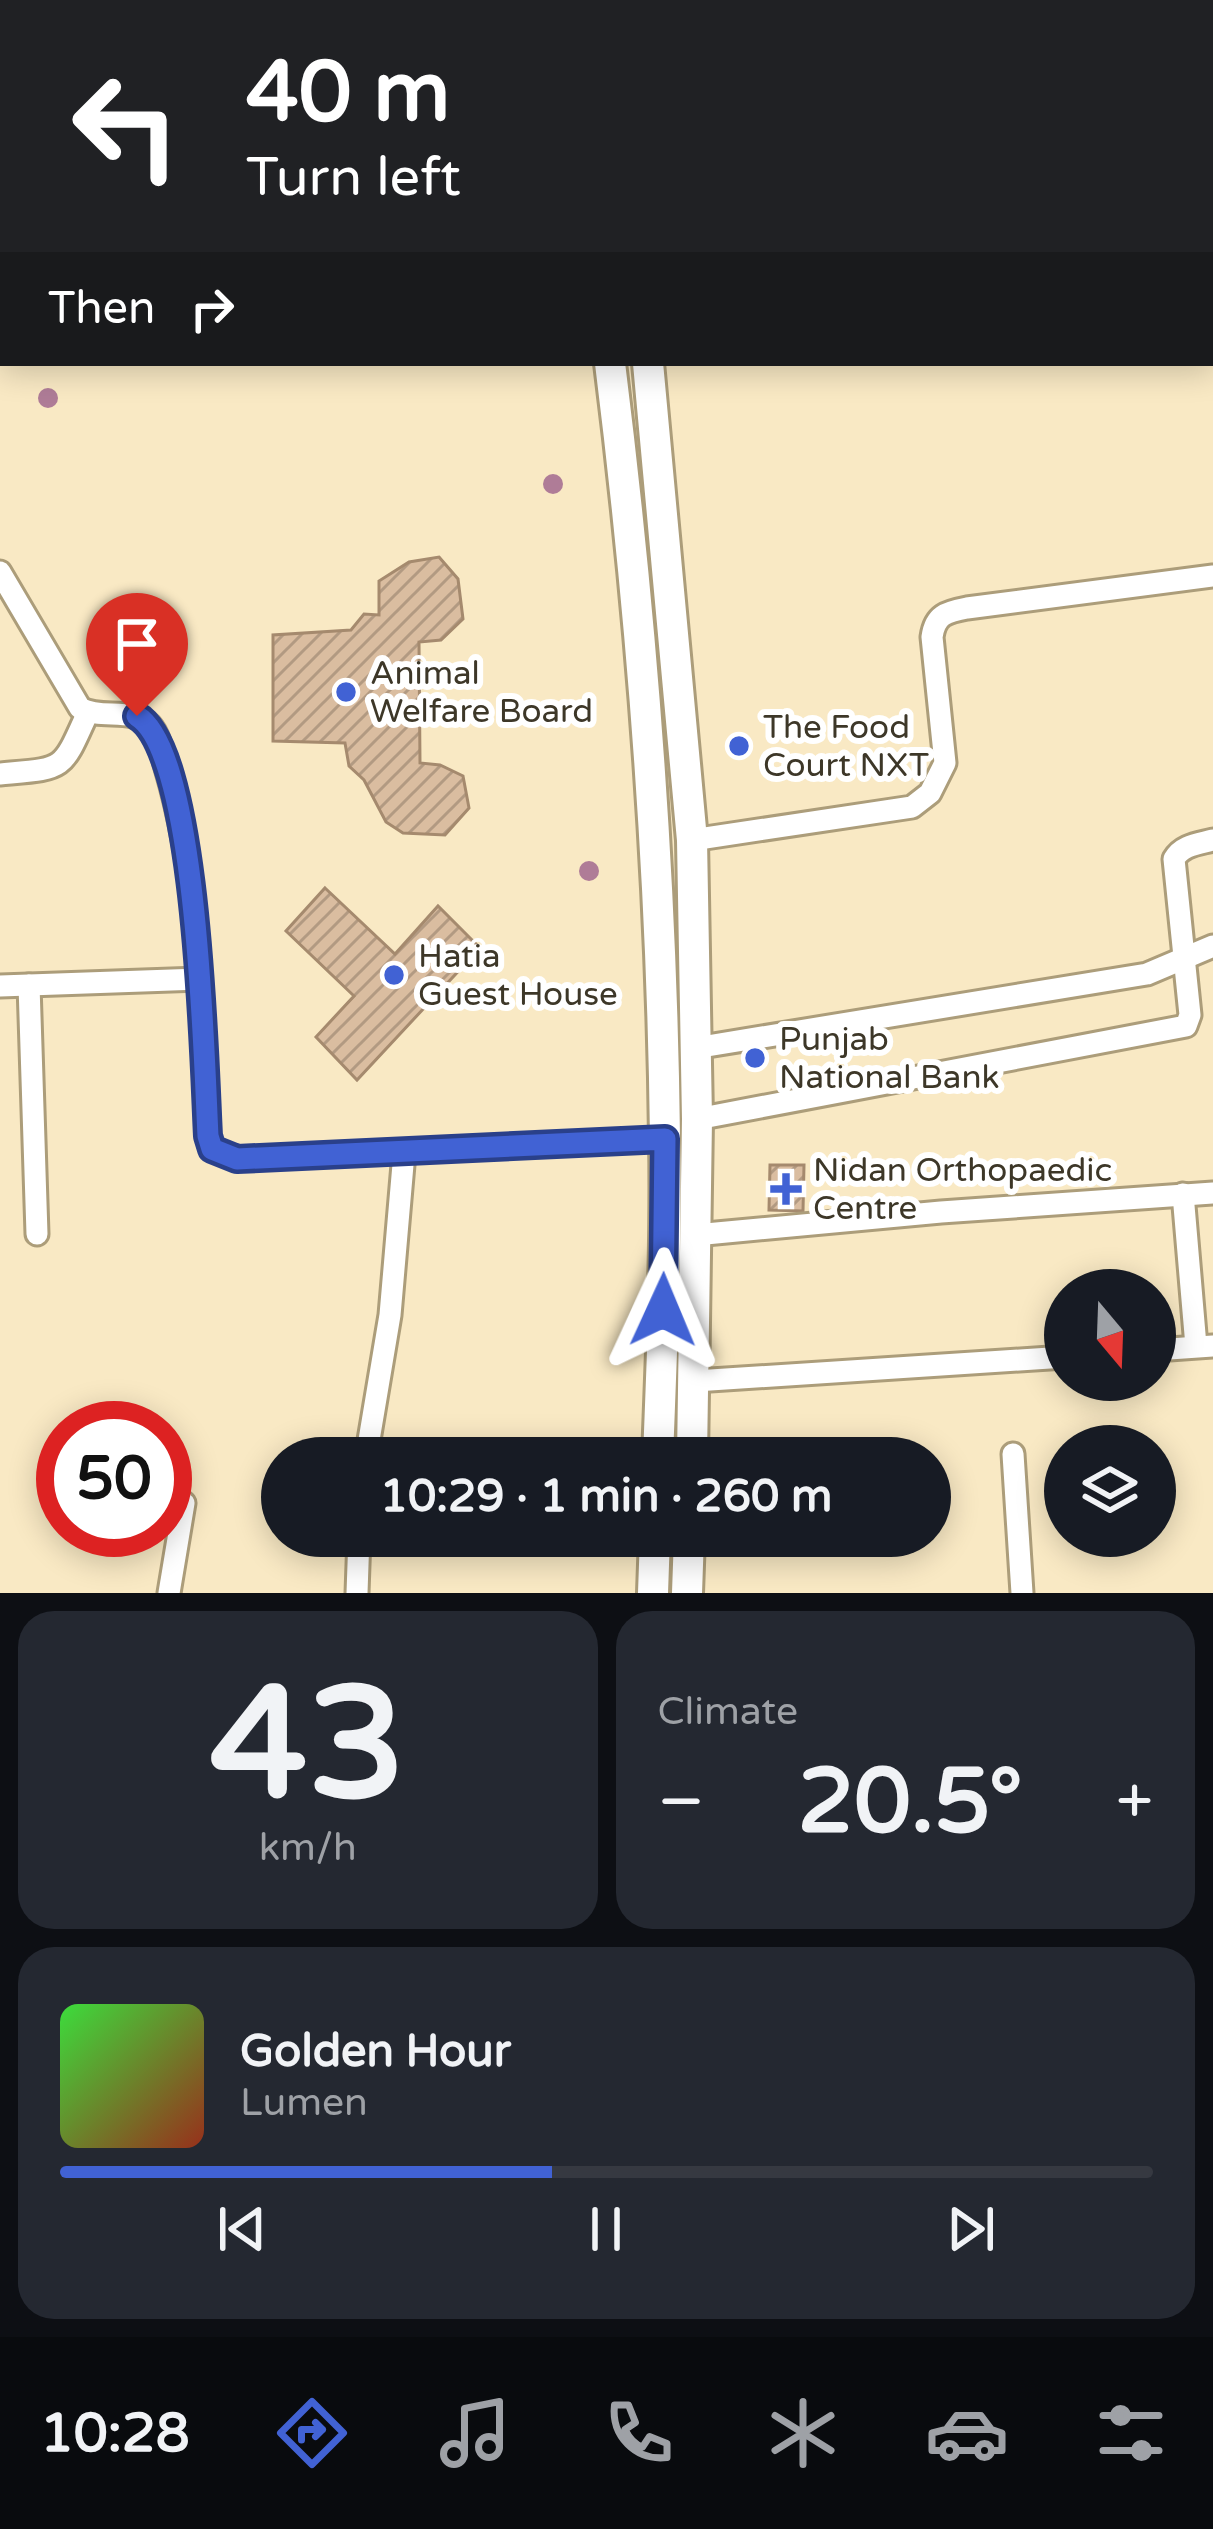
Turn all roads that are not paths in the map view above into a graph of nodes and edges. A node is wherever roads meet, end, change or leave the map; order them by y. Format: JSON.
{"nodes":[{"id":1,"x":610,"y":366,"type":"edge"},
{"id":2,"x":648,"y":366,"type":"edge"},
{"id":3,"x":0,"y":572,"type":"edge"},
{"id":4,"x":1213,"y":576,"type":"edge"},
{"id":5,"x":88,"y":712,"type":"junction"},
{"id":6,"x":0,"y":773,"type":"edge"},
{"id":7,"x":692,"y":840,"type":"junction"},
{"id":8,"x":1213,"y":840,"type":"edge"},
{"id":9,"x":1213,"y":946,"type":"edge"},
{"id":10,"x":1181,"y":960,"type":"junction"},
{"id":11,"x":200,"y":979,"type":"junction"},
{"id":12,"x":29,"y":985,"type":"junction"},
{"id":13,"x":0,"y":986,"type":"edge"},
{"id":14,"x":660,"y":987,"type":"junction"},
{"id":15,"x":695,"y":987,"type":"junction"},
{"id":16,"x":695,"y":1048,"type":"junction"},
{"id":17,"x":697,"y":1119,"type":"junction"},
{"id":18,"x":665,"y":1139,"type":"junction"},
{"id":19,"x":404,"y":1153,"type":"junction"},
{"id":20,"x":1213,"y":1193,"type":"edge"},
{"id":21,"x":1183,"y":1194,"type":"junction"},
{"id":22,"x":38,"y":1234,"type":"dead end"},
{"id":23,"x":695,"y":1235,"type":"junction"},
{"id":24,"x":1204,"y":1346,"type":"edge"},
{"id":25,"x":1044,"y":1358,"type":"edge"},
{"id":26,"x":695,"y":1381,"type":"junction"},
{"id":27,"x":370,"y":1437,"type":"edge"},
{"id":28,"x":658,"y":1437,"type":"edge"},
{"id":29,"x":693,"y":1437,"type":"edge"},
{"id":30,"x":1013,"y":1454,"type":"dead end"},
{"id":31,"x":176,"y":1557,"type":"edge"},
{"id":32,"x":358,"y":1557,"type":"edge"},
{"id":33,"x":654,"y":1557,"type":"edge"},
{"id":34,"x":688,"y":1557,"type":"edge"},
{"id":35,"x":170,"y":1593,"type":"edge"},
{"id":36,"x":357,"y":1593,"type":"edge"},
{"id":37,"x":653,"y":1593,"type":"edge"},
{"id":38,"x":687,"y":1593,"type":"edge"},
{"id":39,"x":1022,"y":1593,"type":"edge"}],
"edges":[{"from":1,"to":14,"type":"main road"},
{"from":2,"to":7,"type":"main road"},
{"from":3,"to":5,"type":"street"},
{"from":4,"to":7,"type":"street"},
{"from":5,"to":6,"type":"street"},
{"from":5,"to":11,"type":"street"},
{"from":7,"to":15,"type":"main road"},
{"from":8,"to":10,"type":"street"},
{"from":9,"to":10,"type":"street"},
{"from":10,"to":16,"type":"street"},
{"from":10,"to":17,"type":"street"},
{"from":11,"to":12,"type":"street"},
{"from":11,"to":19,"type":"street"},
{"from":12,"to":13,"type":"street"},
{"from":12,"to":22,"type":"street"},
{"from":14,"to":15,"type":"main road"},
{"from":14,"to":18,"type":"main road"},
{"from":15,"to":16,"type":"main road"},
{"from":16,"to":17,"type":"main road"},
{"from":17,"to":23,"type":"main road"},
{"from":18,"to":19,"type":"street"},
{"from":18,"to":28,"type":"main road"},
{"from":19,"to":27,"type":"street"},
{"from":20,"to":21,"type":"street"},
{"from":21,"to":23,"type":"street"},
{"from":21,"to":24,"type":"street"},
{"from":23,"to":26,"type":"main road"},
{"from":25,"to":26,"type":"street"},
{"from":26,"to":29,"type":"main road"},
{"from":30,"to":39,"type":"street"},
{"from":31,"to":35,"type":"street"},
{"from":32,"to":36,"type":"street"},
{"from":33,"to":37,"type":"main road"},
{"from":34,"to":38,"type":"main road"}]}
